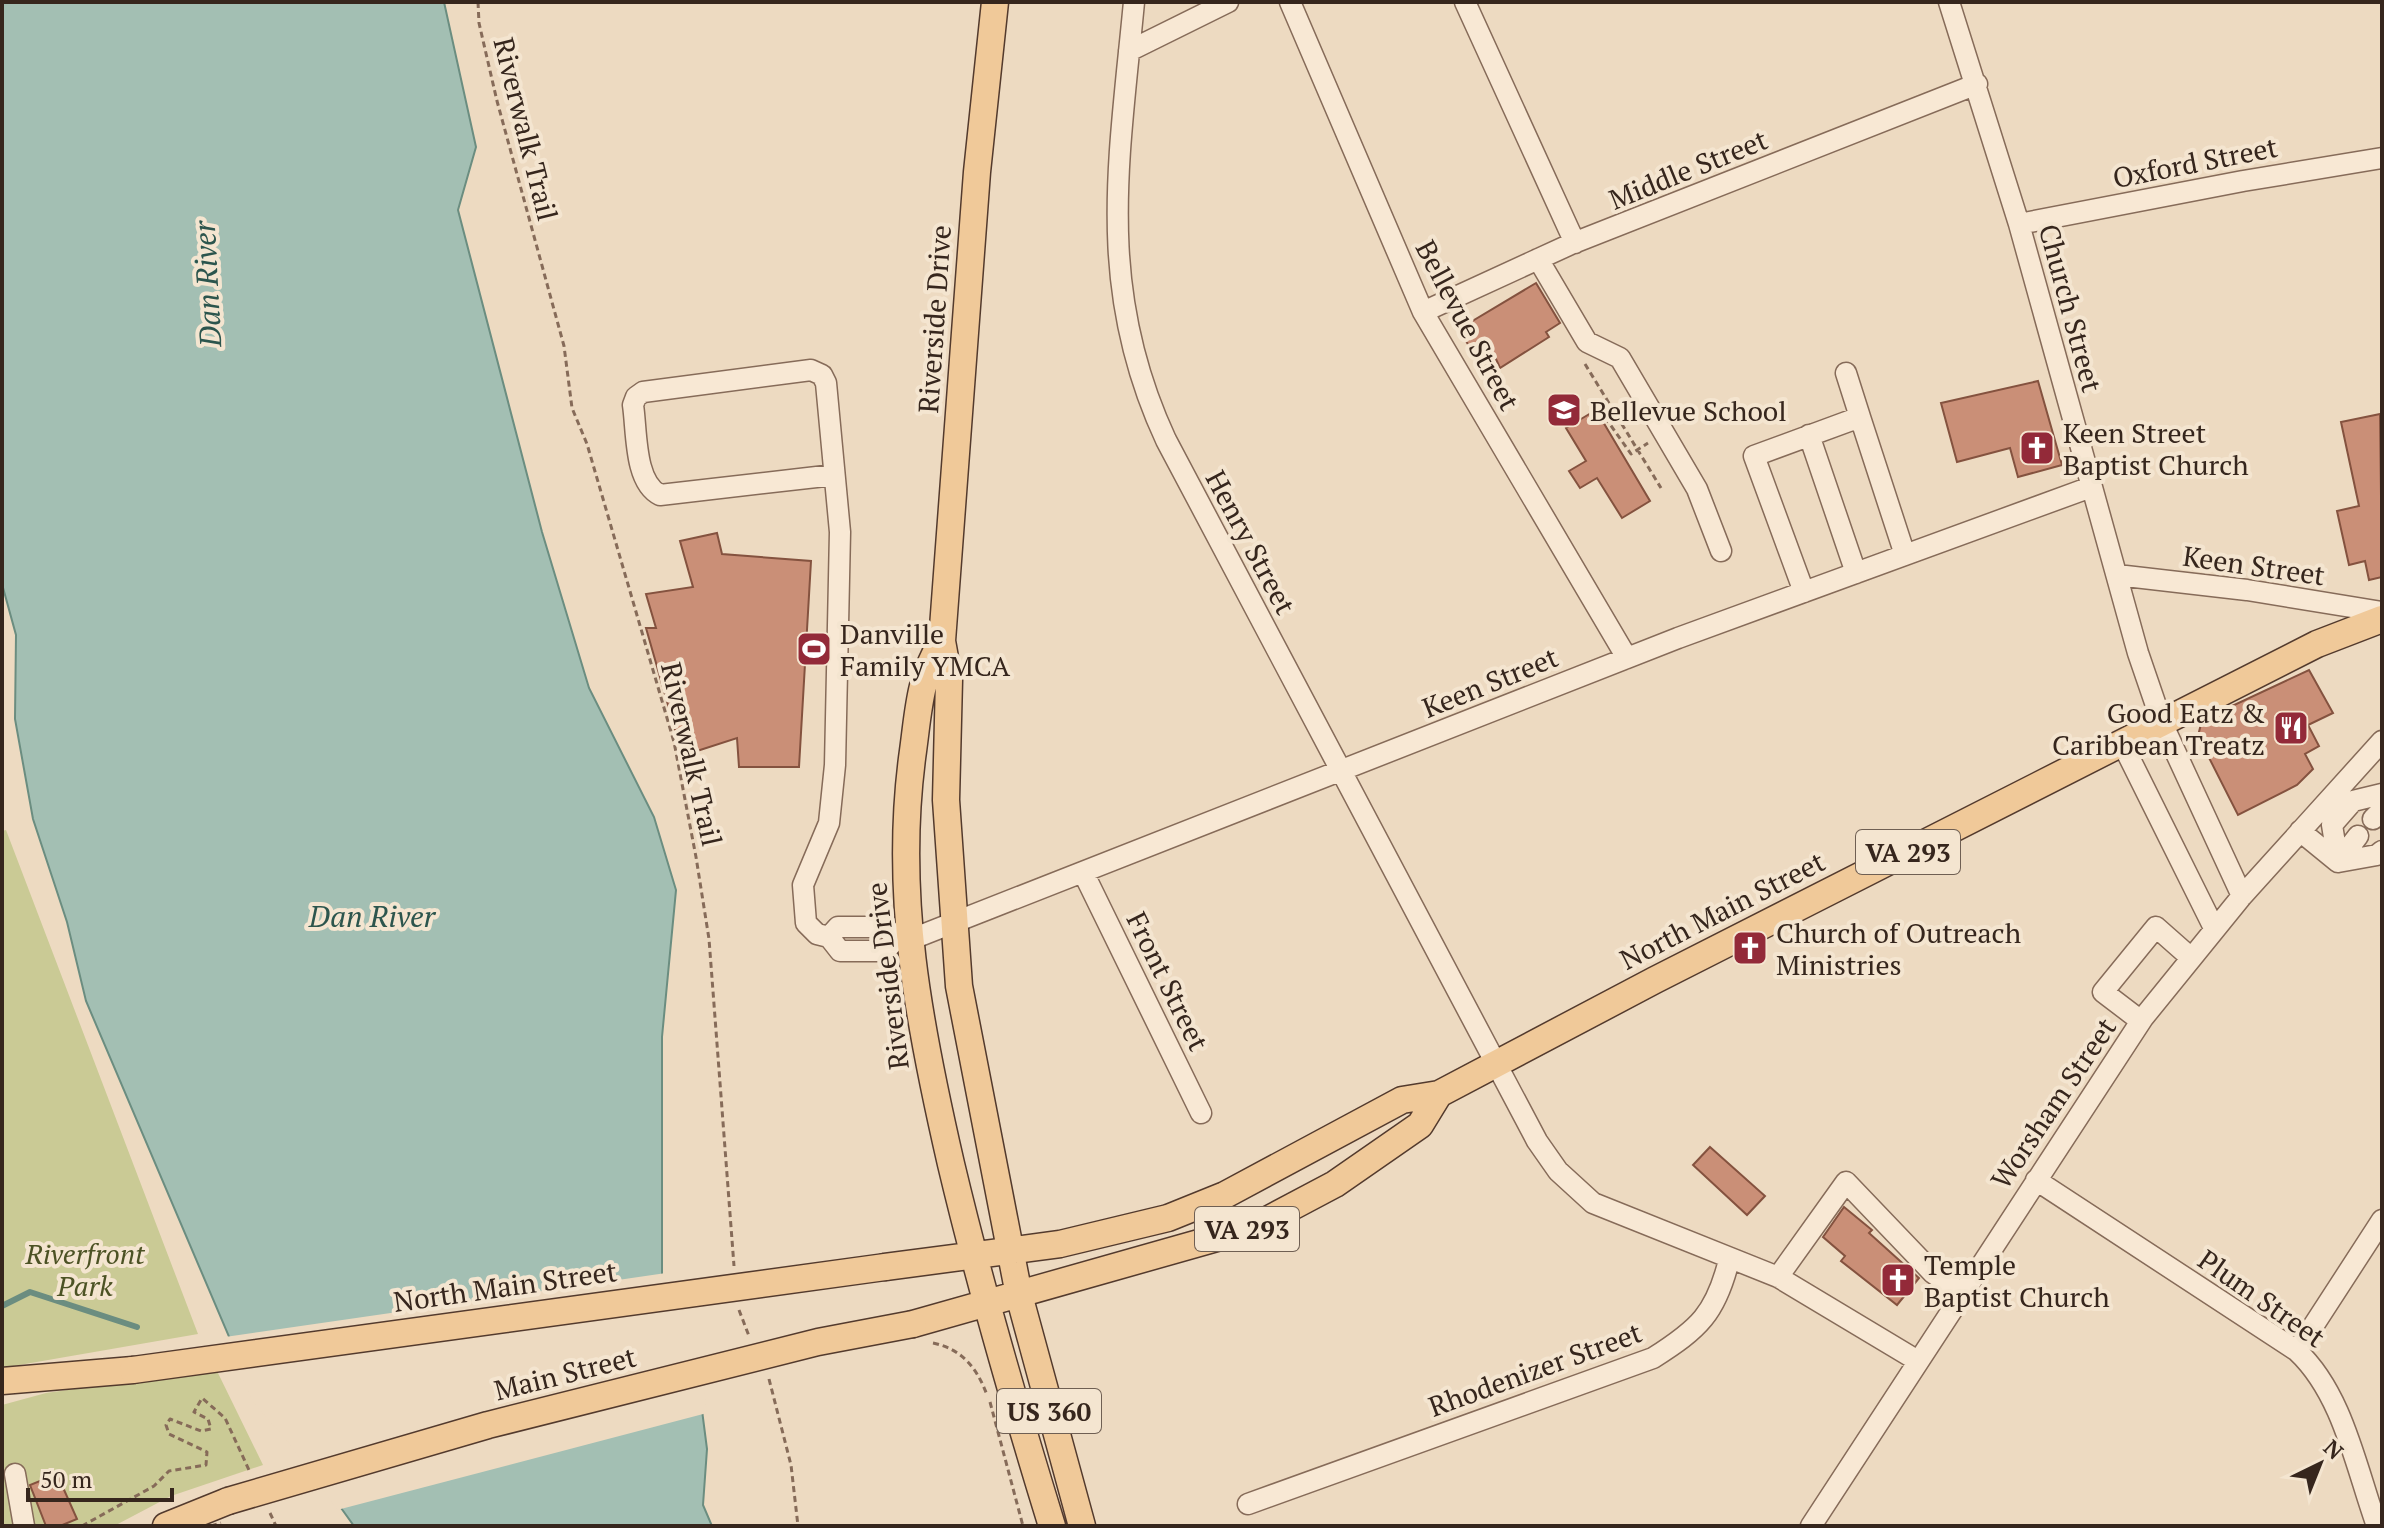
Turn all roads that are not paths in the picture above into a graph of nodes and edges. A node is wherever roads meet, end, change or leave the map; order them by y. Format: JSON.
{"nodes":[{"id":1,"x":995,"y":2,"type":"edge"},
{"id":2,"x":1134,"y":2,"type":"edge"},
{"id":3,"x":1228,"y":2,"type":"edge"},
{"id":4,"x":1290,"y":2,"type":"edge"},
{"id":5,"x":1465,"y":2,"type":"edge"},
{"id":6,"x":1949,"y":2,"type":"edge"},
{"id":7,"x":1129,"y":51,"type":"junction"},
{"id":8,"x":1977,"y":84,"type":"junction"},
{"id":9,"x":2382,"y":158,"type":"edge"},
{"id":10,"x":2019,"y":224,"type":"junction"},
{"id":11,"x":1575,"y":243,"type":"junction"},
{"id":12,"x":1538,"y":259,"type":"junction"},
{"id":13,"x":1423,"y":312,"type":"junction"},
{"id":14,"x":1846,"y":373,"type":"dead end"},
{"id":15,"x":1860,"y":417,"type":"junction"},
{"id":16,"x":1809,"y":435,"type":"junction"},
{"id":17,"x":834,"y":475,"type":"junction"},
{"id":18,"x":2091,"y":487,"type":"junction"},
{"id":19,"x":1721,"y":551,"type":"dead end"},
{"id":20,"x":1905,"y":555,"type":"junction"},
{"id":21,"x":1856,"y":573,"type":"junction"},
{"id":22,"x":2117,"y":575,"type":"junction"},
{"id":23,"x":1804,"y":592,"type":"junction"},
{"id":24,"x":2382,"y":612,"type":"edge"},
{"id":25,"x":2382,"y":619,"type":"edge"},
{"id":26,"x":942,"y":641,"type":"junction"},
{"id":27,"x":1627,"y":658,"type":"junction"},
{"id":28,"x":2162,"y":723,"type":"junction"},
{"id":29,"x":2381,"y":742,"type":"edge"},
{"id":30,"x":2122,"y":743,"type":"junction"},
{"id":31,"x":1340,"y":772,"type":"junction"},
{"id":32,"x":2382,"y":794,"type":"edge"},
{"id":33,"x":2300,"y":831,"type":"junction"},
{"id":34,"x":2358,"y":836,"type":"dead end"},
{"id":35,"x":2382,"y":851,"type":"edge"},
{"id":36,"x":2338,"y":862,"type":"junction"},
{"id":37,"x":1084,"y":874,"type":"junction"},
{"id":38,"x":2242,"y":896,"type":"junction"},
{"id":39,"x":955,"y":922,"type":"junction"},
{"id":40,"x":2214,"y":928,"type":"junction"},
{"id":41,"x":905,"y":938,"type":"junction"},
{"id":42,"x":2190,"y":957,"type":"junction"},
{"id":43,"x":2141,"y":1021,"type":"junction"},
{"id":44,"x":1495,"y":1064,"type":"junction"},
{"id":45,"x":1439,"y":1094,"type":"junction"},
{"id":46,"x":1201,"y":1113,"type":"dead end"},
{"id":47,"x":2036,"y":1180,"type":"junction"},
{"id":48,"x":2382,"y":1220,"type":"edge"},
{"id":49,"x":1009,"y":1251,"type":"junction"},
{"id":50,"x":973,"y":1256,"type":"junction"},
{"id":51,"x":1729,"y":1260,"type":"junction"},
{"id":52,"x":1778,"y":1277,"type":"junction"},
{"id":53,"x":1962,"y":1293,"type":"junction"},
{"id":54,"x":1019,"y":1295,"type":"junction"},
{"id":55,"x":987,"y":1305,"type":"junction"},
{"id":56,"x":2297,"y":1351,"type":"junction"},
{"id":57,"x":1918,"y":1361,"type":"junction"},
{"id":58,"x":2,"y":1381,"type":"edge"},
{"id":59,"x":15,"y":1474,"type":"dead end"},
{"id":60,"x":1248,"y":1504,"type":"dead end"},
{"id":61,"x":24,"y":1526,"type":"edge"},
{"id":62,"x":166,"y":1526,"type":"edge"},
{"id":63,"x":1052,"y":1526,"type":"edge"},
{"id":64,"x":1082,"y":1526,"type":"edge"},
{"id":65,"x":1811,"y":1526,"type":"edge"},
{"id":66,"x":2377,"y":1526,"type":"edge"}],
"edges":[{"from":1,"to":26,"type":"main road","name":"Riverside Drive"},
{"from":2,"to":7,"type":"street","name":"Henry Street"},
{"from":3,"to":7,"type":"street"},
{"from":4,"to":13,"type":"street","name":"Bellevue Street"},
{"from":5,"to":11,"type":"street"},
{"from":6,"to":8,"type":"street","name":"Church Street"},
{"from":7,"to":31,"type":"street","name":"Henry Street"},
{"from":8,"to":10,"type":"street","name":"Church Street"},
{"from":8,"to":11,"type":"street","name":"Middle Street"},
{"from":9,"to":10,"type":"street","name":"Oxford Street"},
{"from":10,"to":18,"type":"street","name":"Church Street"},
{"from":11,"to":12,"type":"street","name":"Middle Street"},
{"from":12,"to":13,"type":"street","name":"Middle Street"},
{"from":12,"to":19,"type":"street"},
{"from":13,"to":27,"type":"street","name":"Bellevue Street"},
{"from":14,"to":15,"type":"street"},
{"from":15,"to":16,"type":"street"},
{"from":15,"to":20,"type":"street"},
{"from":16,"to":21,"type":"street"},
{"from":16,"to":23,"type":"street"},
{"from":17,"to":17,"type":"street"},
{"from":17,"to":41,"type":"street","name":"Keen Street"},
{"from":18,"to":20,"type":"street","name":"Keen Street"},
{"from":18,"to":22,"type":"street","name":"Church Street"},
{"from":20,"to":21,"type":"street","name":"Keen Street"},
{"from":21,"to":23,"type":"street","name":"Keen Street"},
{"from":22,"to":24,"type":"street","name":"Keen Street"},
{"from":22,"to":28,"type":"street","name":"Church Street"},
{"from":23,"to":27,"type":"street","name":"Keen Street"},
{"from":25,"to":28,"type":"main road","name":"North Main Street","number":"VA 293"},
{"from":26,"to":39,"type":"main road","name":"Riverside Drive"},
{"from":26,"to":41,"type":"main road","name":"Riverside Drive"},
{"from":27,"to":31,"type":"street","name":"Keen Street"},
{"from":28,"to":30,"type":"main road","name":"North Main Street","number":"VA 293"},
{"from":28,"to":38,"type":"street","name":"Church Street"},
{"from":29,"to":33,"type":"street","name":"Worsham Street"},
{"from":30,"to":40,"type":"street"},
{"from":30,"to":44,"type":"main road","name":"North Main Street","number":"VA 293"},
{"from":31,"to":37,"type":"street","name":"Keen Street"},
{"from":31,"to":44,"type":"street","name":"Henry Street"},
{"from":32,"to":36,"type":"street"},
{"from":33,"to":36,"type":"street"},
{"from":33,"to":38,"type":"street","name":"Worsham Street"},
{"from":34,"to":36,"type":"street"},
{"from":35,"to":36,"type":"street"},
{"from":37,"to":39,"type":"street","name":"Keen Street"},
{"from":37,"to":46,"type":"street","name":"Front Street"},
{"from":38,"to":40,"type":"street","name":"Worsham Street"},
{"from":39,"to":41,"type":"street","name":"Keen Street"},
{"from":39,"to":49,"type":"main road","name":"Riverside Drive"},
{"from":40,"to":42,"type":"street","name":"Worsham Street"},
{"from":41,"to":50,"type":"main road","name":"Riverside Drive"},
{"from":42,"to":43,"type":"street","name":"Worsham Street"},
{"from":42,"to":43,"type":"street"},
{"from":43,"to":47,"type":"street","name":"Worsham Street"},
{"from":44,"to":45,"type":"main road","name":"North Main Street","number":"VA 293"},
{"from":44,"to":51,"type":"street","name":"Henry Street"},
{"from":45,"to":49,"type":"main road","name":"North Main Street","number":"VA 293"},
{"from":45,"to":54,"type":"main road","name":"North Main Street","number":"VA 293"},
{"from":47,"to":53,"type":"street","name":"Worsham Street"},
{"from":47,"to":56,"type":"street","name":"Plum Street"},
{"from":48,"to":56,"type":"street"},
{"from":49,"to":50,"type":"main road","name":"North Main Street","number":"VA 293"},
{"from":49,"to":54,"type":"main road","number":"US 360"},
{"from":50,"to":55,"type":"main road","number":"US 360"},
{"from":50,"to":58,"type":"main road","name":"North Main Street","number":"VA 293","bridge":true},
{"from":51,"to":52,"type":"street"},
{"from":51,"to":60,"type":"street","name":"Rhodenizer Street"},
{"from":52,"to":53,"type":"street"},
{"from":52,"to":57,"type":"street"},
{"from":53,"to":57,"type":"street","name":"Worsham Street"},
{"from":54,"to":55,"type":"main road","name":"North Main Street","number":"VA 293"},
{"from":54,"to":64,"type":"main road","number":"US 360"},
{"from":55,"to":62,"type":"main road","name":"Main Street","number":"VA 293","bridge":true},
{"from":55,"to":63,"type":"main road","number":"US 360"},
{"from":56,"to":66,"type":"street","name":"Plum Street"},
{"from":57,"to":65,"type":"street","name":"Worsham Street"},
{"from":59,"to":61,"type":"street"}]}
